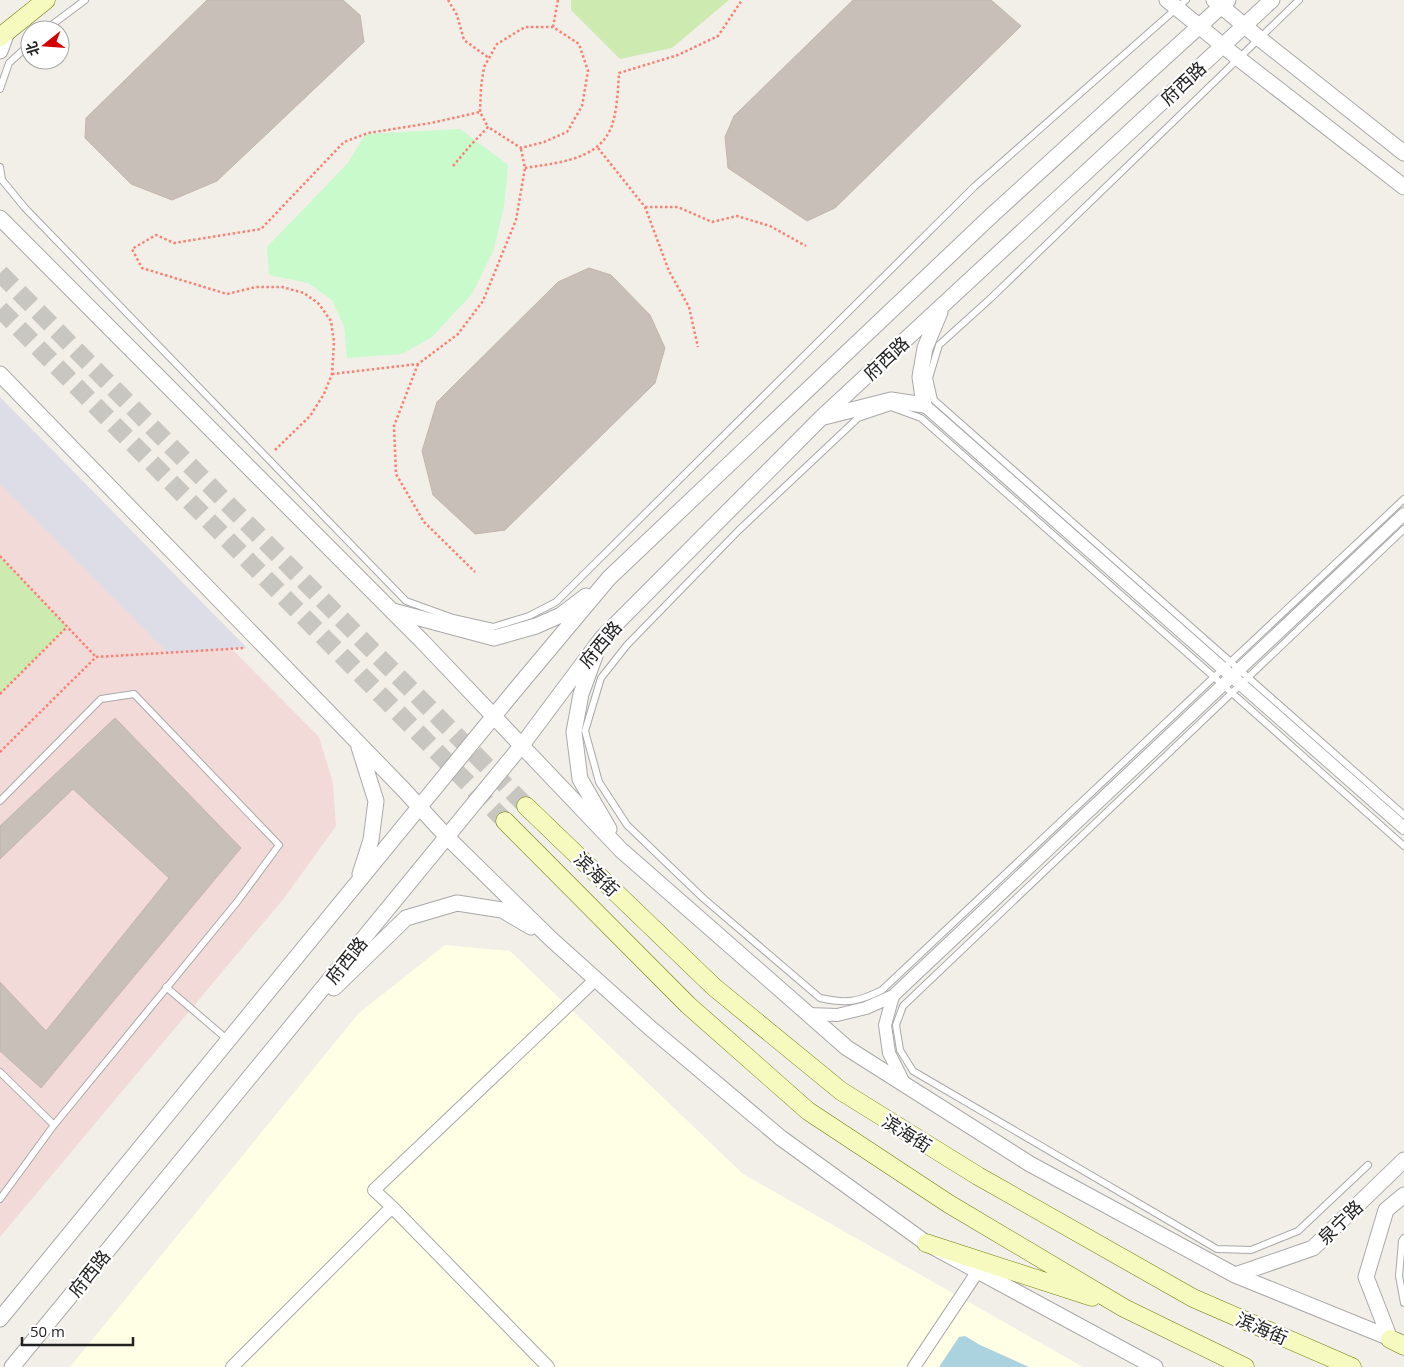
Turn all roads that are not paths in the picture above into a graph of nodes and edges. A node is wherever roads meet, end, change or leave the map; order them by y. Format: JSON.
{"nodes":[{"id":1,"x":46,"y":0,"type":"edge"},
{"id":2,"x":85,"y":0,"type":"edge"},
{"id":3,"x":1272,"y":0,"type":"edge"},
{"id":4,"x":1299,"y":0,"type":"edge"},
{"id":5,"x":1222,"y":2,"type":"edge"},
{"id":6,"x":1177,"y":3,"type":"edge"},
{"id":7,"x":59,"y":20,"type":"edge"},
{"id":8,"x":1201,"y":26,"type":"junction"},
{"id":9,"x":1245,"y":26,"type":"junction"},
{"id":10,"x":3,"y":34,"type":"edge"},
{"id":11,"x":1259,"y":38,"type":"junction"},
{"id":12,"x":1223,"y":46,"type":"junction"},
{"id":13,"x":0,"y":51,"type":"edge"},
{"id":14,"x":20,"y":53,"type":"edge"},
{"id":15,"x":1238,"y":58,"type":"junction"},
{"id":16,"x":0,"y":89,"type":"edge"},
{"id":17,"x":1404,"y":153,"type":"edge"},
{"id":18,"x":0,"y":167,"type":"edge"},
{"id":19,"x":1404,"y":187,"type":"edge"},
{"id":20,"x":0,"y":218,"type":"edge"},
{"id":21,"x":942,"y":307,"type":"junction"},
{"id":22,"x":0,"y":374,"type":"edge"},
{"id":23,"x":924,"y":405,"type":"junction"},
{"id":24,"x":822,"y":418,"type":"junction"},
{"id":25,"x":1404,"y":499,"type":"edge"},
{"id":26,"x":1404,"y":514,"type":"edge"},
{"id":27,"x":1404,"y":529,"type":"edge"},
{"id":28,"x":609,"y":578,"type":"junction"},
{"id":29,"x":392,"y":611,"type":"junction"},
{"id":30,"x":602,"y":638,"type":"junction"},
{"id":31,"x":1231,"y":677,"type":"junction"},
{"id":32,"x":494,"y":716,"type":"junction"},
{"id":33,"x":358,"y":743,"type":"junction"},
{"id":34,"x":522,"y":746,"type":"junction"},
{"id":35,"x":0,"y":801,"type":"edge"},
{"id":36,"x":419,"y":806,"type":"junction"},
{"id":37,"x":526,"y":806,"type":"tunnel mouth"},
{"id":38,"x":1404,"y":815,"type":"edge"},
{"id":39,"x":505,"y":821,"type":"tunnel mouth"},
{"id":40,"x":1404,"y":828,"type":"edge"},
{"id":41,"x":446,"y":837,"type":"junction"},
{"id":42,"x":1404,"y":846,"type":"edge"},
{"id":43,"x":621,"y":850,"type":"junction"},
{"id":44,"x":358,"y":882,"type":"junction"},
{"id":45,"x":551,"y":940,"type":"junction"},
{"id":46,"x":596,"y":979,"type":"junction"},
{"id":47,"x":166,"y":988,"type":"junction"},
{"id":48,"x":893,"y":996,"type":"junction"},
{"id":49,"x":808,"y":1014,"type":"junction"},
{"id":50,"x":283,"y":1037,"type":"junction"},
{"id":51,"x":228,"y":1040,"type":"junction"},
{"id":52,"x":0,"y":1072,"type":"edge"},
{"id":53,"x":905,"y":1085,"type":"junction"},
{"id":54,"x":54,"y":1124,"type":"junction"},
{"id":55,"x":1404,"y":1160,"type":"edge"},
{"id":56,"x":1368,"y":1165,"type":"dead end"},
{"id":57,"x":1404,"y":1195,"type":"edge"},
{"id":58,"x":0,"y":1199,"type":"edge"},
{"id":59,"x":392,"y":1207,"type":"junction"},
{"id":60,"x":1404,"y":1238,"type":"edge"},
{"id":61,"x":926,"y":1243,"type":"junction"},
{"id":62,"x":978,"y":1271,"type":"junction"},
{"id":63,"x":1235,"y":1275,"type":"junction"},
{"id":64,"x":1404,"y":1303,"type":"edge"},
{"id":65,"x":1124,"y":1308,"type":"junction"},
{"id":66,"x":0,"y":1319,"type":"edge"},
{"id":67,"x":1399,"y":1343,"type":"edge"},
{"id":68,"x":12,"y":1367,"type":"edge"},
{"id":69,"x":232,"y":1367,"type":"edge"},
{"id":70,"x":548,"y":1367,"type":"edge"},
{"id":71,"x":914,"y":1367,"type":"edge"},
{"id":72,"x":1155,"y":1367,"type":"edge"},
{"id":73,"x":1244,"y":1367,"type":"edge"},
{"id":74,"x":1352,"y":1367,"type":"edge"}],
"edges":[{"from":1,"to":10,"type":"main road"},
{"from":2,"to":7,"type":"lane"},
{"from":3,"to":9,"type":"street","name":"府西路"},
{"from":4,"to":11,"type":"lane"},
{"from":5,"to":8,"type":"street","name":"府西路"},
{"from":5,"to":9,"type":"street"},
{"from":6,"to":8,"type":"street"},
{"from":6,"to":18,"type":"lane"},
{"from":8,"to":12,"type":"street"},
{"from":8,"to":28,"type":"street","name":"府西路"},
{"from":9,"to":11,"type":"street"},
{"from":9,"to":12,"type":"street","name":"府西路"},
{"from":10,"to":13,"type":"street"},
{"from":11,"to":15,"type":"lane"},
{"from":11,"to":17,"type":"street"},
{"from":12,"to":15,"type":"street"},
{"from":12,"to":21,"type":"street","name":"府西路"},
{"from":14,"to":16,"type":"lane"},
{"from":15,"to":19,"type":"street"},
{"from":15,"to":31,"type":"lane"},
{"from":20,"to":29,"type":"street"},
{"from":21,"to":23,"type":"street"},
{"from":21,"to":24,"type":"street","name":"府西路"},
{"from":22,"to":33,"type":"street"},
{"from":23,"to":24,"type":"street"},
{"from":23,"to":31,"type":"street"},
{"from":24,"to":30,"type":"street","name":"府西路"},
{"from":25,"to":31,"type":"lane"},
{"from":26,"to":31,"type":"street"},
{"from":27,"to":31,"type":"lane"},
{"from":28,"to":29,"type":"street"},
{"from":28,"to":32,"type":"street","name":"府西路"},
{"from":29,"to":32,"type":"street"},
{"from":30,"to":34,"type":"street","name":"府西路"},
{"from":30,"to":43,"type":"street"},
{"from":31,"to":31,"type":"lane"},
{"from":31,"to":38,"type":"lane"},
{"from":31,"to":40,"type":"street"},
{"from":31,"to":42,"type":"lane"},
{"from":31,"to":48,"type":"street"},
{"from":31,"to":56,"type":"lane"},
{"from":32,"to":34,"type":"street"},
{"from":32,"to":36,"type":"street","name":"府西路"},
{"from":33,"to":36,"type":"street"},
{"from":33,"to":44,"type":"street"},
{"from":34,"to":41,"type":"street","name":"府西路"},
{"from":34,"to":43,"type":"street"},
{"from":35,"to":47,"type":"lane"},
{"from":36,"to":41,"type":"street"},
{"from":36,"to":44,"type":"street","name":"府西路"},
{"from":37,"to":74,"type":"main road","name":"滨海街"},
{"from":39,"to":65,"type":"main road","name":"滨海街"},
{"from":41,"to":45,"type":"street"},
{"from":41,"to":50,"type":"street","name":"府西路"},
{"from":43,"to":49,"type":"street"},
{"from":44,"to":51,"type":"street","name":"府西路"},
{"from":45,"to":46,"type":"street"},
{"from":45,"to":50,"type":"street"},
{"from":46,"to":59,"type":"street"},
{"from":46,"to":61,"type":"street"},
{"from":47,"to":51,"type":"lane"},
{"from":47,"to":54,"type":"lane"},
{"from":48,"to":49,"type":"street"},
{"from":48,"to":53,"type":"street"},
{"from":49,"to":53,"type":"street"},
{"from":50,"to":68,"type":"street","name":"府西路"},
{"from":51,"to":66,"type":"street","name":"府西路"},
{"from":52,"to":54,"type":"lane"},
{"from":53,"to":63,"type":"street"},
{"from":54,"to":58,"type":"lane"},
{"from":55,"to":63,"type":"street","name":"泉宁路"},
{"from":57,"to":67,"type":"street","name":"泉宁路"},
{"from":59,"to":69,"type":"street"},
{"from":59,"to":70,"type":"street"},
{"from":60,"to":64,"type":"lane"},
{"from":61,"to":62,"type":"street"},
{"from":61,"to":65,"type":"main road"},
{"from":62,"to":71,"type":"street"},
{"from":62,"to":72,"type":"street"},
{"from":63,"to":67,"type":"street"},
{"from":65,"to":73,"type":"main road","name":"滨海街"}]}
